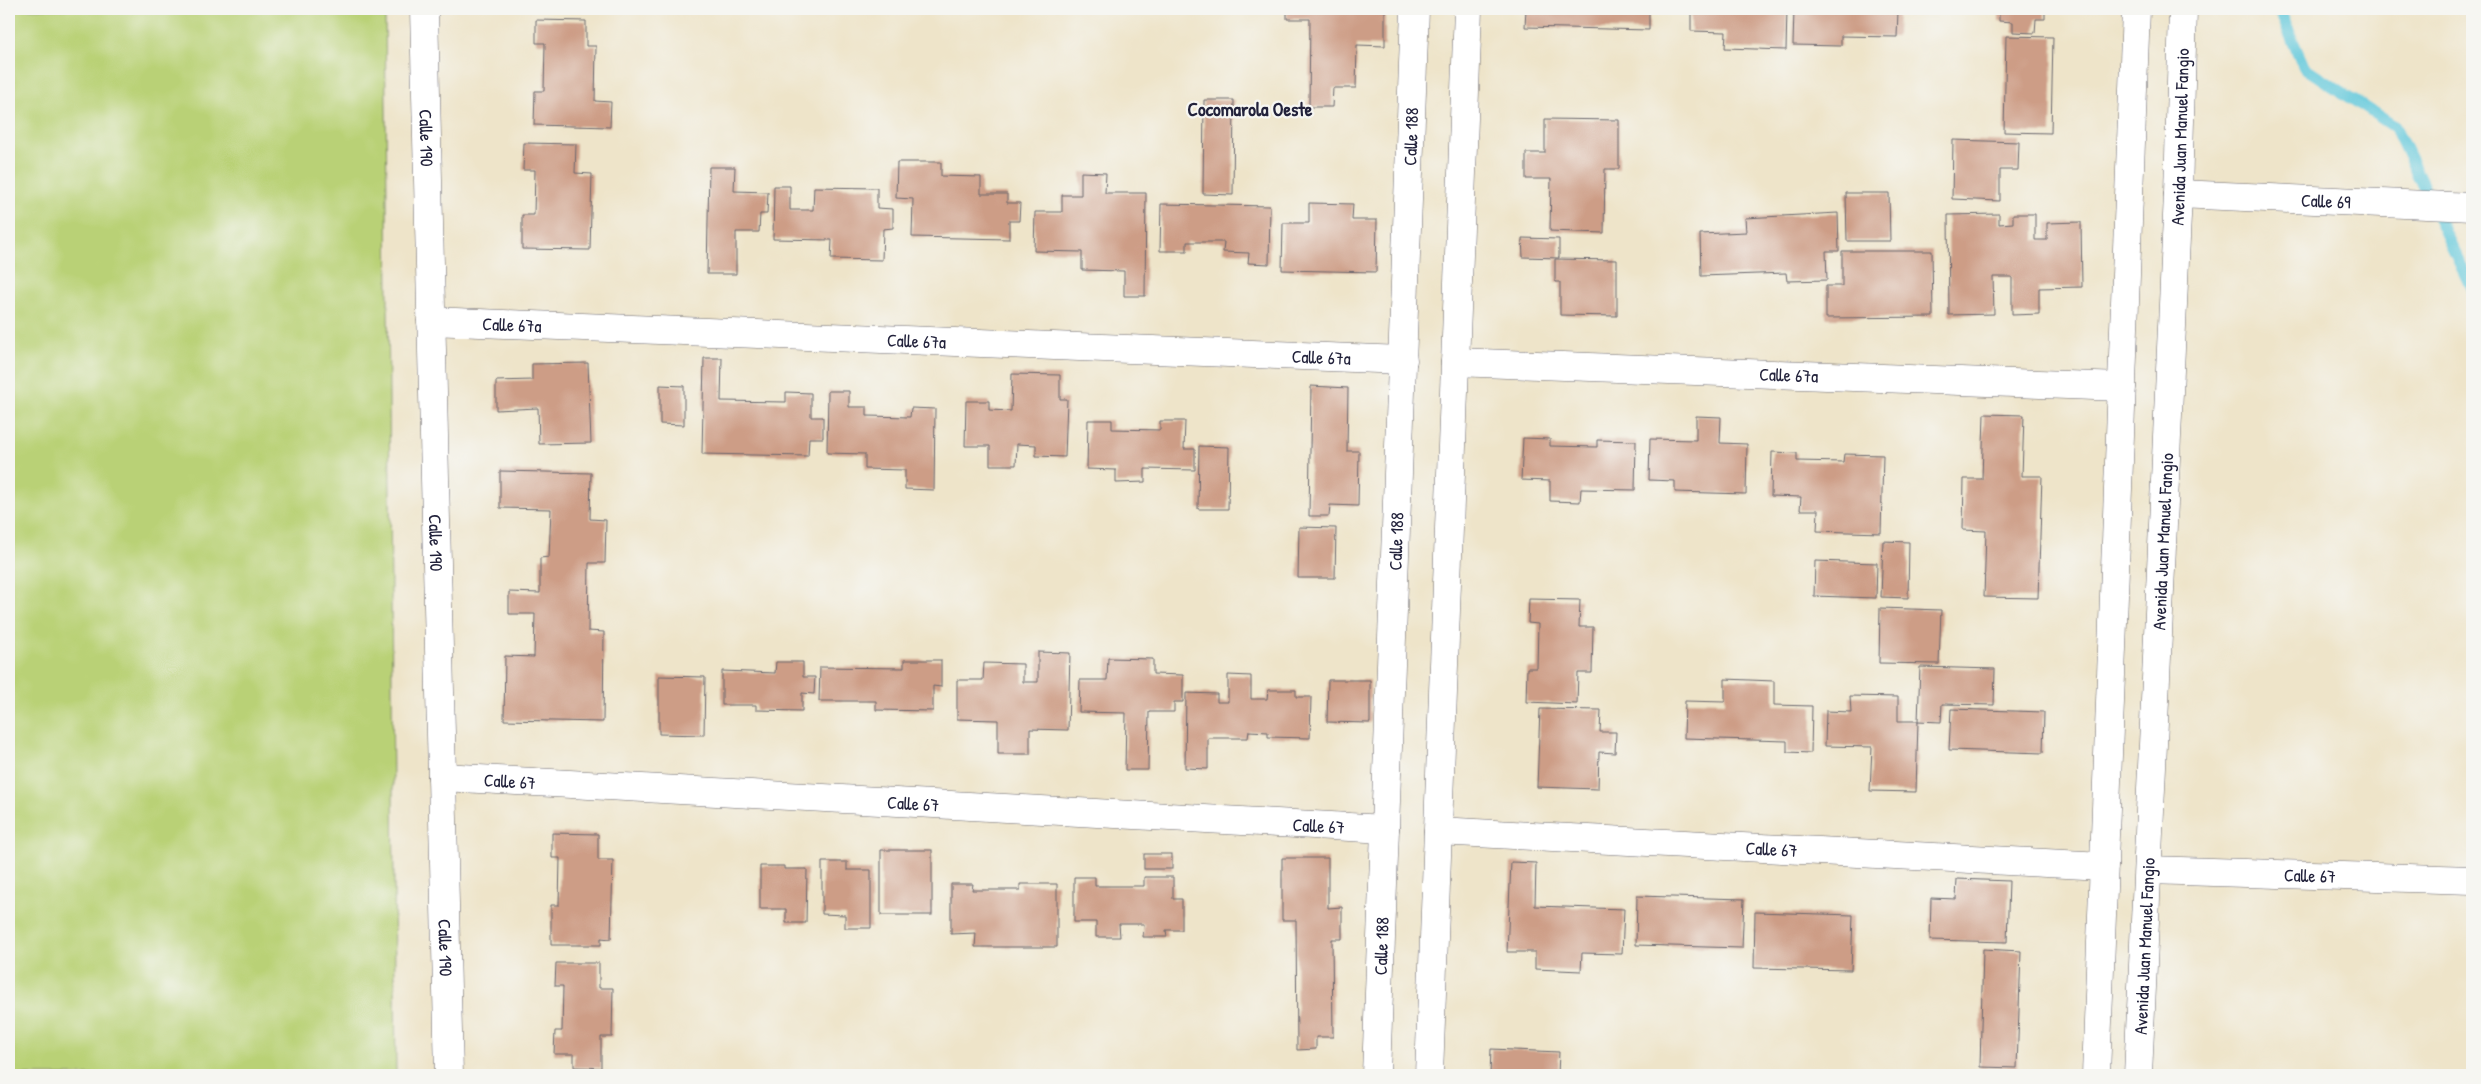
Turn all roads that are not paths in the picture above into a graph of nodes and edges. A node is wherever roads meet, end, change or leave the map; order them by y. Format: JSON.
{"nodes":[{"id":1,"x":424,"y":9,"type":"edge"},
{"id":2,"x":1416,"y":9,"type":"edge"},
{"id":3,"x":1468,"y":9,"type":"edge"},
{"id":4,"x":2136,"y":9,"type":"edge"},
{"id":5,"x":2183,"y":9,"type":"edge"},
{"id":6,"x":2178,"y":194,"type":"junction"},
{"id":7,"x":2472,"y":207,"type":"edge"},
{"id":8,"x":431,"y":321,"type":"junction"},
{"id":9,"x":1403,"y":360,"type":"junction"},
{"id":10,"x":1455,"y":362,"type":"junction"},
{"id":11,"x":2122,"y":387,"type":"junction"},
{"id":12,"x":442,"y":777,"type":"junction"},
{"id":13,"x":1385,"y":829,"type":"junction"},
{"id":14,"x":1438,"y":831,"type":"junction"},
{"id":15,"x":2104,"y":866,"type":"junction"},
{"id":16,"x":2148,"y":870,"type":"junction"},
{"id":17,"x":2472,"y":880,"type":"edge"},
{"id":18,"x":449,"y":1075,"type":"edge"},
{"id":19,"x":1376,"y":1075,"type":"edge"},
{"id":20,"x":1429,"y":1075,"type":"edge"},
{"id":21,"x":2096,"y":1075,"type":"edge"},
{"id":22,"x":2138,"y":1075,"type":"edge"}],
"edges":[{"from":1,"to":8,"type":"street","name":"Calle 190"},
{"from":2,"to":9,"type":"street","name":"Calle 188"},
{"from":3,"to":10,"type":"street"},
{"from":4,"to":11,"type":"street"},
{"from":5,"to":6,"type":"street","name":"Avenida Juan Manuel Fangio"},
{"from":6,"to":7,"type":"street","name":"Calle 69"},
{"from":6,"to":16,"type":"street","name":"Avenida Juan Manuel Fangio"},
{"from":8,"to":9,"type":"street","name":"Calle 67a"},
{"from":8,"to":12,"type":"street","name":"Calle 190"},
{"from":9,"to":13,"type":"street","name":"Calle 188"},
{"from":10,"to":11,"type":"street","name":"Calle 67a"},
{"from":10,"to":14,"type":"street"},
{"from":11,"to":15,"type":"street"},
{"from":12,"to":13,"type":"street","name":"Calle 67"},
{"from":12,"to":18,"type":"street","name":"Calle 190"},
{"from":13,"to":19,"type":"street","name":"Calle 188"},
{"from":14,"to":15,"type":"street","name":"Calle 67"},
{"from":14,"to":20,"type":"street"},
{"from":15,"to":21,"type":"street"},
{"from":16,"to":17,"type":"street","name":"Calle 67"},
{"from":16,"to":22,"type":"street","name":"Avenida Juan Manuel Fangio"}]}
